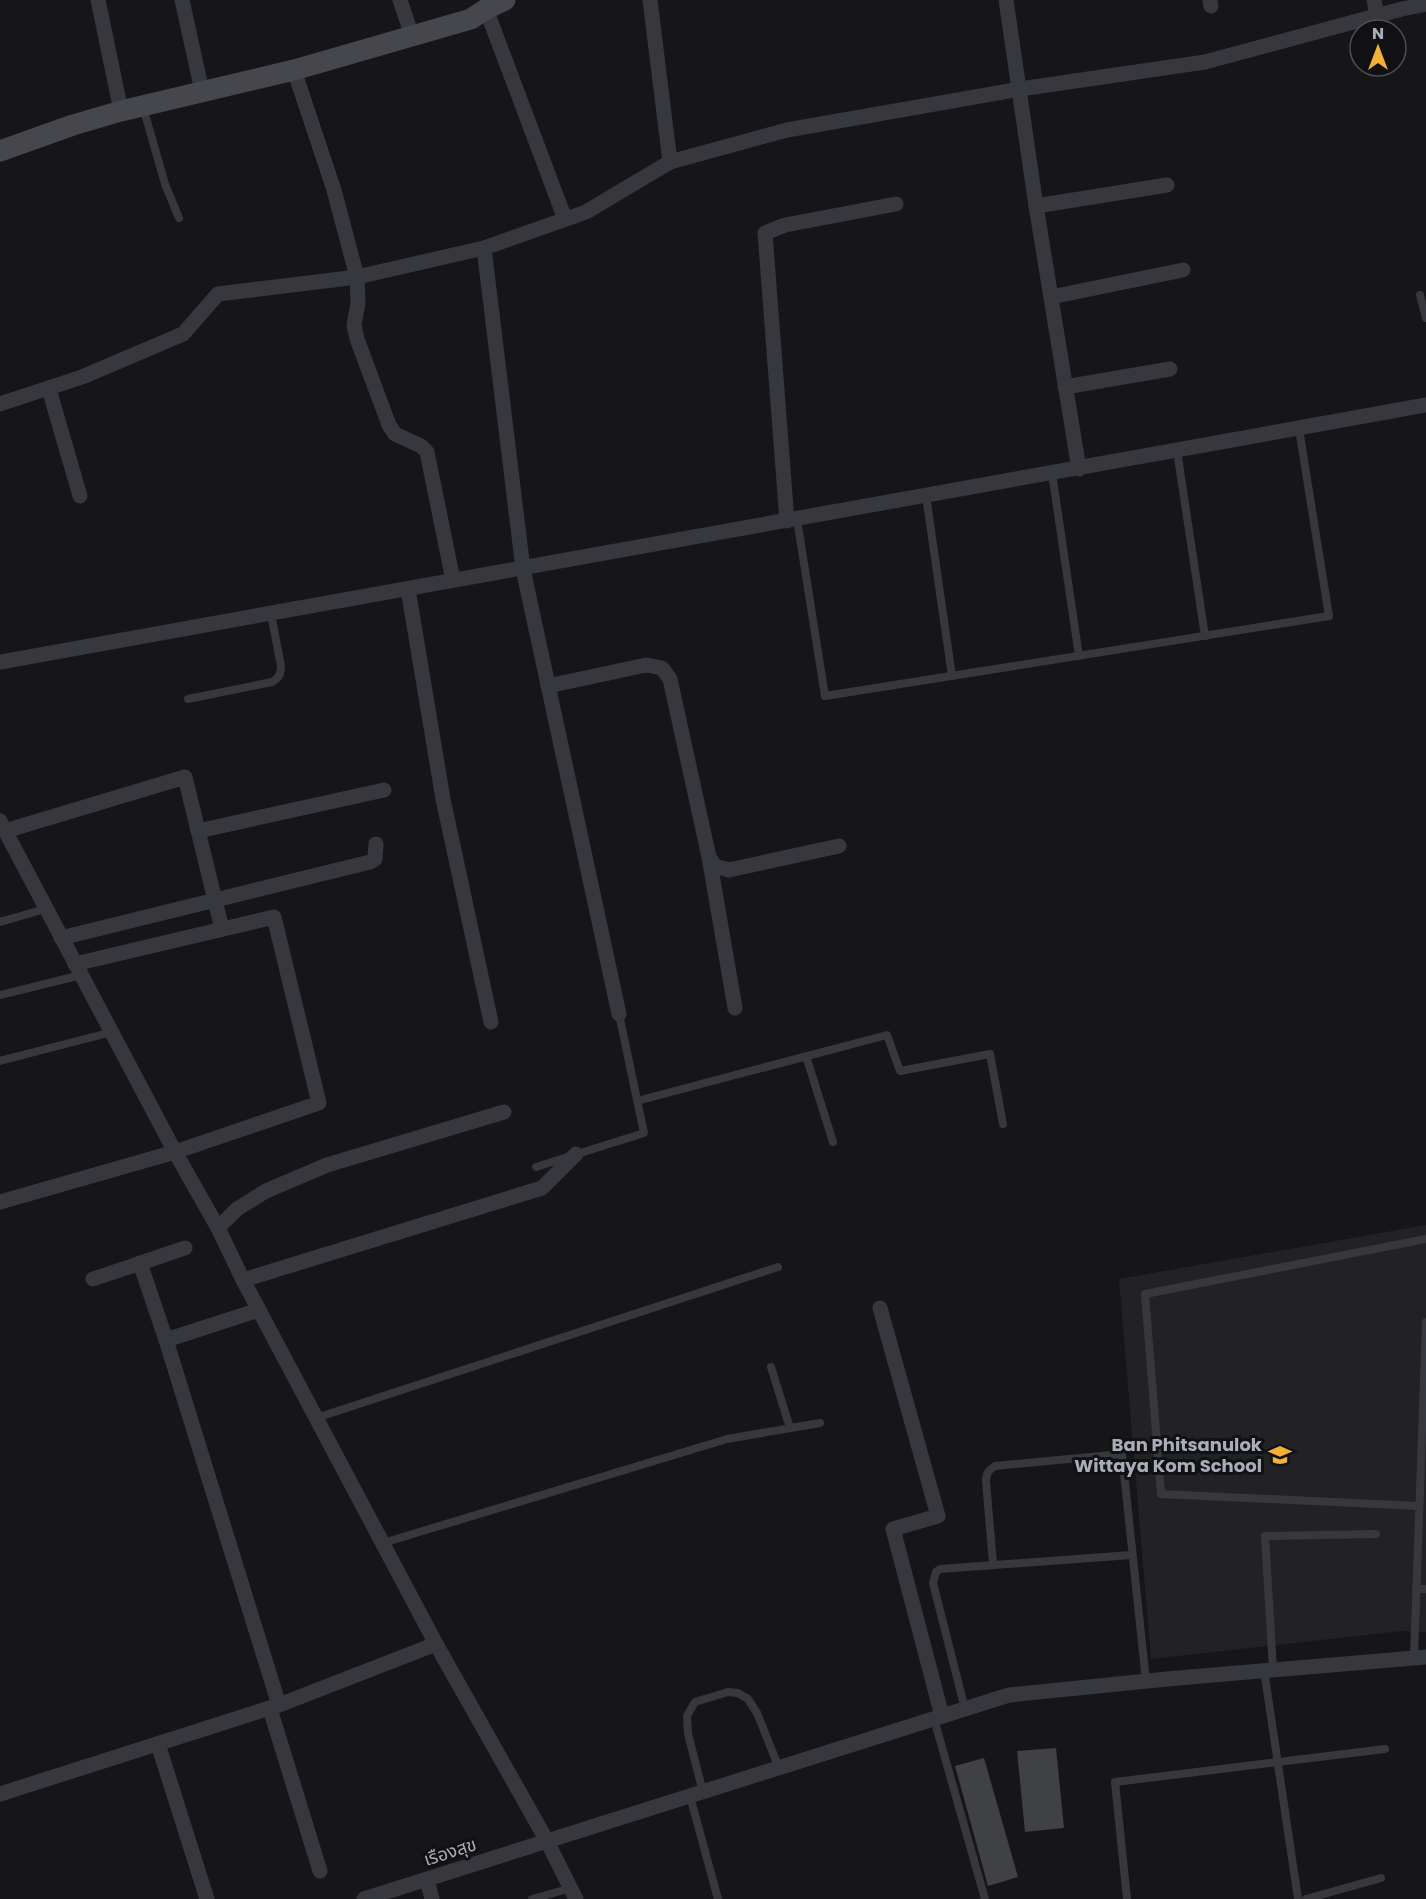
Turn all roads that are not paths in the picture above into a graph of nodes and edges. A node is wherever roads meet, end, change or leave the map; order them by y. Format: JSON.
{"nodes":[{"id":1,"x":98,"y":0,"type":"edge"},
{"id":2,"x":182,"y":0,"type":"edge"},
{"id":3,"x":400,"y":0,"type":"edge"},
{"id":4,"x":650,"y":0,"type":"edge"},
{"id":5,"x":1006,"y":0,"type":"edge"},
{"id":6,"x":1374,"y":0,"type":"edge"},
{"id":7,"x":1426,"y":4,"type":"edge"},
{"id":8,"x":496,"y":5,"type":"edge"},
{"id":9,"x":1377,"y":16,"type":"junction"},
{"id":10,"x":412,"y":36,"type":"junction"},
{"id":11,"x":294,"y":70,"type":"junction"},
{"id":12,"x":1020,"y":89,"type":"junction"},
{"id":13,"x":202,"y":91,"type":"junction"},
{"id":14,"x":143,"y":106,"type":"junction"},
{"id":15,"x":121,"y":111,"type":"junction"},
{"id":16,"x":0,"y":151,"type":"edge"},
{"id":17,"x":670,"y":162,"type":"junction"},
{"id":18,"x":1167,"y":185,"type":"dead end"},
{"id":19,"x":896,"y":204,"type":"dead end"},
{"id":20,"x":1036,"y":206,"type":"junction"},
{"id":21,"x":179,"y":218,"type":"dead end"},
{"id":22,"x":565,"y":219,"type":"junction"},
{"id":23,"x":484,"y":248,"type":"junction"},
{"id":24,"x":1183,"y":270,"type":"dead end"},
{"id":25,"x":357,"y":277,"type":"junction"},
{"id":26,"x":1420,"y":295,"type":"dead end"},
{"id":27,"x":1051,"y":297,"type":"junction"},
{"id":28,"x":1426,"y":318,"type":"edge"},
{"id":29,"x":1170,"y":369,"type":"dead end"},
{"id":30,"x":1065,"y":387,"type":"junction"},
{"id":31,"x":48,"y":388,"type":"junction"},
{"id":32,"x":0,"y":405,"type":"edge"},
{"id":33,"x":1426,"y":405,"type":"edge"},
{"id":34,"x":1299,"y":429,"type":"junction"},
{"id":35,"x":1177,"y":451,"type":"junction"},
{"id":36,"x":1078,"y":469,"type":"junction"},
{"id":37,"x":1052,"y":473,"type":"junction"},
{"id":38,"x":80,"y":496,"type":"dead end"},
{"id":39,"x":926,"y":496,"type":"junction"},
{"id":40,"x":792,"y":520,"type":"junction"},
{"id":41,"x":523,"y":569,"type":"junction"},
{"id":42,"x":453,"y":580,"type":"junction"},
{"id":43,"x":408,"y":589,"type":"junction"},
{"id":44,"x":272,"y":614,"type":"junction"},
{"id":45,"x":1205,"y":636,"type":"junction"},
{"id":46,"x":1078,"y":656,"type":"junction"},
{"id":47,"x":0,"y":663,"type":"edge"},
{"id":48,"x":952,"y":676,"type":"junction"},
{"id":49,"x":548,"y":686,"type":"junction"},
{"id":50,"x":188,"y":699,"type":"dead end"},
{"id":51,"x":384,"y":790,"type":"dead end"},
{"id":52,"x":3,"y":826,"type":"edge"},
{"id":53,"x":198,"y":831,"type":"junction"},
{"id":54,"x":376,"y":844,"type":"dead end"},
{"id":55,"x":839,"y":846,"type":"dead end"},
{"id":56,"x":709,"y":856,"type":"junction"},
{"id":57,"x":215,"y":901,"type":"junction"},
{"id":58,"x":45,"y":909,"type":"junction"},
{"id":59,"x":0,"y":922,"type":"edge"},
{"id":60,"x":222,"y":928,"type":"junction"},
{"id":61,"x":62,"y":938,"type":"junction"},
{"id":62,"x":78,"y":969,"type":"junction"},
{"id":63,"x":0,"y":995,"type":"edge"},
{"id":64,"x":735,"y":1008,"type":"dead end"},
{"id":65,"x":619,"y":1014,"type":"joint"},
{"id":66,"x":491,"y":1022,"type":"dead end"},
{"id":67,"x":111,"y":1032,"type":"junction"},
{"id":68,"x":806,"y":1056,"type":"junction"},
{"id":69,"x":0,"y":1061,"type":"edge"},
{"id":70,"x":637,"y":1101,"type":"junction"},
{"id":71,"x":504,"y":1112,"type":"dead end"},
{"id":72,"x":1003,"y":1125,"type":"dead end"},
{"id":73,"x":833,"y":1142,"type":"dead end"},
{"id":74,"x":175,"y":1152,"type":"junction"},
{"id":75,"x":576,"y":1154,"type":"junction"},
{"id":76,"x":536,"y":1167,"type":"dead end"},
{"id":77,"x":0,"y":1202,"type":"edge"},
{"id":78,"x":218,"y":1228,"type":"junction"},
{"id":79,"x":1426,"y":1239,"type":"edge"},
{"id":80,"x":185,"y":1248,"type":"dead end"},
{"id":81,"x":140,"y":1263,"type":"junction"},
{"id":82,"x":778,"y":1267,"type":"dead end"},
{"id":83,"x":93,"y":1279,"type":"dead end"},
{"id":84,"x":243,"y":1280,"type":"junction"},
{"id":85,"x":880,"y":1308,"type":"dead end"},
{"id":86,"x":259,"y":1310,"type":"junction"},
{"id":87,"x":1426,"y":1322,"type":"edge"},
{"id":88,"x":166,"y":1340,"type":"junction"},
{"id":89,"x":771,"y":1367,"type":"dead end"},
{"id":90,"x":316,"y":1418,"type":"junction"},
{"id":91,"x":820,"y":1423,"type":"dead end"},
{"id":92,"x":790,"y":1428,"type":"junction"},
{"id":93,"x":1419,"y":1506,"type":"junction"},
{"id":94,"x":1376,"y":1534,"type":"dead end"},
{"id":95,"x":383,"y":1543,"type":"junction"},
{"id":96,"x":1131,"y":1555,"type":"junction"},
{"id":97,"x":993,"y":1564,"type":"junction"},
{"id":98,"x":1416,"y":1589,"type":"junction"},
{"id":99,"x":1426,"y":1589,"type":"edge"},
{"id":100,"x":436,"y":1644,"type":"junction"},
{"id":101,"x":1420,"y":1657,"type":"edge"},
{"id":102,"x":1268,"y":1670,"type":"junction"},
{"id":103,"x":1146,"y":1681,"type":"junction"},
{"id":104,"x":274,"y":1707,"type":"junction"},
{"id":105,"x":965,"y":1709,"type":"junction"},
{"id":106,"x":938,"y":1718,"type":"junction"},
{"id":107,"x":158,"y":1744,"type":"junction"},
{"id":108,"x":1385,"y":1749,"type":"dead end"},
{"id":109,"x":1278,"y":1762,"type":"junction"},
{"id":110,"x":779,"y":1768,"type":"junction"},
{"id":111,"x":0,"y":1794,"type":"edge"},
{"id":112,"x":696,"y":1794,"type":"junction"},
{"id":113,"x":547,"y":1841,"type":"junction"},
{"id":114,"x":320,"y":1871,"type":"dead end"},
{"id":115,"x":1381,"y":1878,"type":"dead end"},
{"id":116,"x":427,"y":1880,"type":"junction"},
{"id":117,"x":574,"y":1894,"type":"edge"},
{"id":118,"x":207,"y":1899,"type":"edge"},
{"id":119,"x":364,"y":1899,"type":"edge"},
{"id":120,"x":432,"y":1899,"type":"edge"},
{"id":121,"x":532,"y":1899,"type":"edge"},
{"id":122,"x":718,"y":1899,"type":"edge"},
{"id":123,"x":985,"y":1899,"type":"edge"},
{"id":124,"x":1127,"y":1899,"type":"edge"},
{"id":125,"x":1298,"y":1899,"type":"edge"},
{"id":126,"x":1306,"y":1899,"type":"edge"}],
"edges":[{"from":1,"to":15,"type":"street"},
{"from":2,"to":13,"type":"street"},
{"from":3,"to":10,"type":"street"},
{"from":4,"to":17,"type":"street"},
{"from":5,"to":12,"type":"street"},
{"from":6,"to":9,"type":"street"},
{"from":7,"to":9,"type":"street"},
{"from":8,"to":10,"type":"main road"},
{"from":8,"to":22,"type":"street"},
{"from":9,"to":12,"type":"street"},
{"from":10,"to":11,"type":"main road"},
{"from":11,"to":13,"type":"main road"},
{"from":11,"to":25,"type":"street"},
{"from":12,"to":17,"type":"street"},
{"from":12,"to":20,"type":"street"},
{"from":13,"to":14,"type":"main road"},
{"from":14,"to":15,"type":"main road"},
{"from":14,"to":21,"type":"lane"},
{"from":15,"to":16,"type":"main road"},
{"from":17,"to":22,"type":"street"},
{"from":18,"to":20,"type":"street"},
{"from":19,"to":40,"type":"street"},
{"from":20,"to":27,"type":"street"},
{"from":22,"to":23,"type":"street"},
{"from":23,"to":25,"type":"street"},
{"from":23,"to":41,"type":"street"},
{"from":24,"to":27,"type":"street"},
{"from":25,"to":31,"type":"street"},
{"from":25,"to":42,"type":"street"},
{"from":26,"to":28,"type":"lane"},
{"from":27,"to":30,"type":"street"},
{"from":29,"to":30,"type":"street"},
{"from":30,"to":36,"type":"street"},
{"from":31,"to":32,"type":"street"},
{"from":31,"to":38,"type":"street"},
{"from":33,"to":34,"type":"street"},
{"from":34,"to":35,"type":"street"},
{"from":34,"to":45,"type":"lane"},
{"from":35,"to":36,"type":"street"},
{"from":35,"to":45,"type":"lane"},
{"from":36,"to":37,"type":"street"},
{"from":37,"to":39,"type":"street"},
{"from":37,"to":46,"type":"lane"},
{"from":39,"to":40,"type":"street"},
{"from":39,"to":48,"type":"lane"},
{"from":40,"to":41,"type":"street"},
{"from":40,"to":48,"type":"lane"},
{"from":41,"to":42,"type":"street"},
{"from":41,"to":49,"type":"street"},
{"from":42,"to":43,"type":"street"},
{"from":43,"to":44,"type":"street"},
{"from":43,"to":66,"type":"street"},
{"from":44,"to":47,"type":"street"},
{"from":44,"to":50,"type":"lane"},
{"from":45,"to":46,"type":"lane"},
{"from":46,"to":48,"type":"lane"},
{"from":49,"to":56,"type":"street"},
{"from":49,"to":65,"type":"street"},
{"from":51,"to":53,"type":"street"},
{"from":52,"to":53,"type":"street"},
{"from":52,"to":58,"type":"street"},
{"from":53,"to":57,"type":"street"},
{"from":54,"to":57,"type":"street"},
{"from":55,"to":56,"type":"street"},
{"from":56,"to":64,"type":"street"},
{"from":57,"to":60,"type":"street"},
{"from":57,"to":61,"type":"street"},
{"from":58,"to":59,"type":"lane"},
{"from":58,"to":61,"type":"street"},
{"from":60,"to":62,"type":"street"},
{"from":60,"to":74,"type":"street"},
{"from":61,"to":62,"type":"street"},
{"from":62,"to":63,"type":"lane"},
{"from":62,"to":67,"type":"street"},
{"from":65,"to":70,"type":"lane"},
{"from":67,"to":69,"type":"lane"},
{"from":67,"to":74,"type":"street"},
{"from":68,"to":70,"type":"lane"},
{"from":68,"to":72,"type":"lane"},
{"from":68,"to":73,"type":"lane"},
{"from":70,"to":75,"type":"lane"},
{"from":71,"to":78,"type":"street"},
{"from":74,"to":77,"type":"street"},
{"from":74,"to":78,"type":"street"},
{"from":75,"to":76,"type":"lane"},
{"from":75,"to":84,"type":"street"},
{"from":78,"to":84,"type":"street"},
{"from":79,"to":93,"type":"lane"},
{"from":80,"to":81,"type":"street"},
{"from":81,"to":83,"type":"street"},
{"from":81,"to":88,"type":"street"},
{"from":82,"to":90,"type":"lane"},
{"from":84,"to":86,"type":"street"},
{"from":85,"to":106,"type":"street"},
{"from":86,"to":88,"type":"street"},
{"from":86,"to":90,"type":"street"},
{"from":87,"to":93,"type":"lane"},
{"from":88,"to":104,"type":"street"},
{"from":89,"to":92,"type":"lane"},
{"from":90,"to":95,"type":"street"},
{"from":91,"to":92,"type":"lane"},
{"from":92,"to":95,"type":"lane"},
{"from":93,"to":98,"type":"lane"},
{"from":94,"to":102,"type":"lane"},
{"from":95,"to":100,"type":"street"},
{"from":96,"to":97,"type":"lane"},
{"from":96,"to":97,"type":"lane"},
{"from":96,"to":103,"type":"lane"},
{"from":97,"to":105,"type":"lane"},
{"from":98,"to":99,"type":"lane"},
{"from":98,"to":101,"type":"lane"},
{"from":100,"to":104,"type":"street"},
{"from":100,"to":113,"type":"street"},
{"from":101,"to":102,"type":"street","name":"เรืองสุข"},
{"from":102,"to":103,"type":"street","name":"เรืองสุข"},
{"from":102,"to":109,"type":"lane"},
{"from":103,"to":105,"type":"street","name":"เรืองสุข"},
{"from":104,"to":107,"type":"street"},
{"from":104,"to":114,"type":"street"},
{"from":105,"to":106,"type":"street","name":"เรืองสุข"},
{"from":106,"to":110,"type":"street","name":"เรืองสุข"},
{"from":106,"to":123,"type":"lane"},
{"from":107,"to":111,"type":"street"},
{"from":107,"to":118,"type":"street"},
{"from":108,"to":109,"type":"lane"},
{"from":109,"to":124,"type":"lane"},
{"from":109,"to":125,"type":"lane"},
{"from":110,"to":112,"type":"street","name":"เรืองสุข"},
{"from":110,"to":112,"type":"lane"},
{"from":112,"to":113,"type":"street","name":"เรืองสุข"},
{"from":112,"to":122,"type":"lane"},
{"from":113,"to":116,"type":"street","name":"เรืองสุข"},
{"from":113,"to":117,"type":"street"},
{"from":115,"to":126,"type":"lane"},
{"from":116,"to":119,"type":"street","name":"เรืองสุข"},
{"from":116,"to":120,"type":"street"},
{"from":117,"to":121,"type":"lane"}]}
